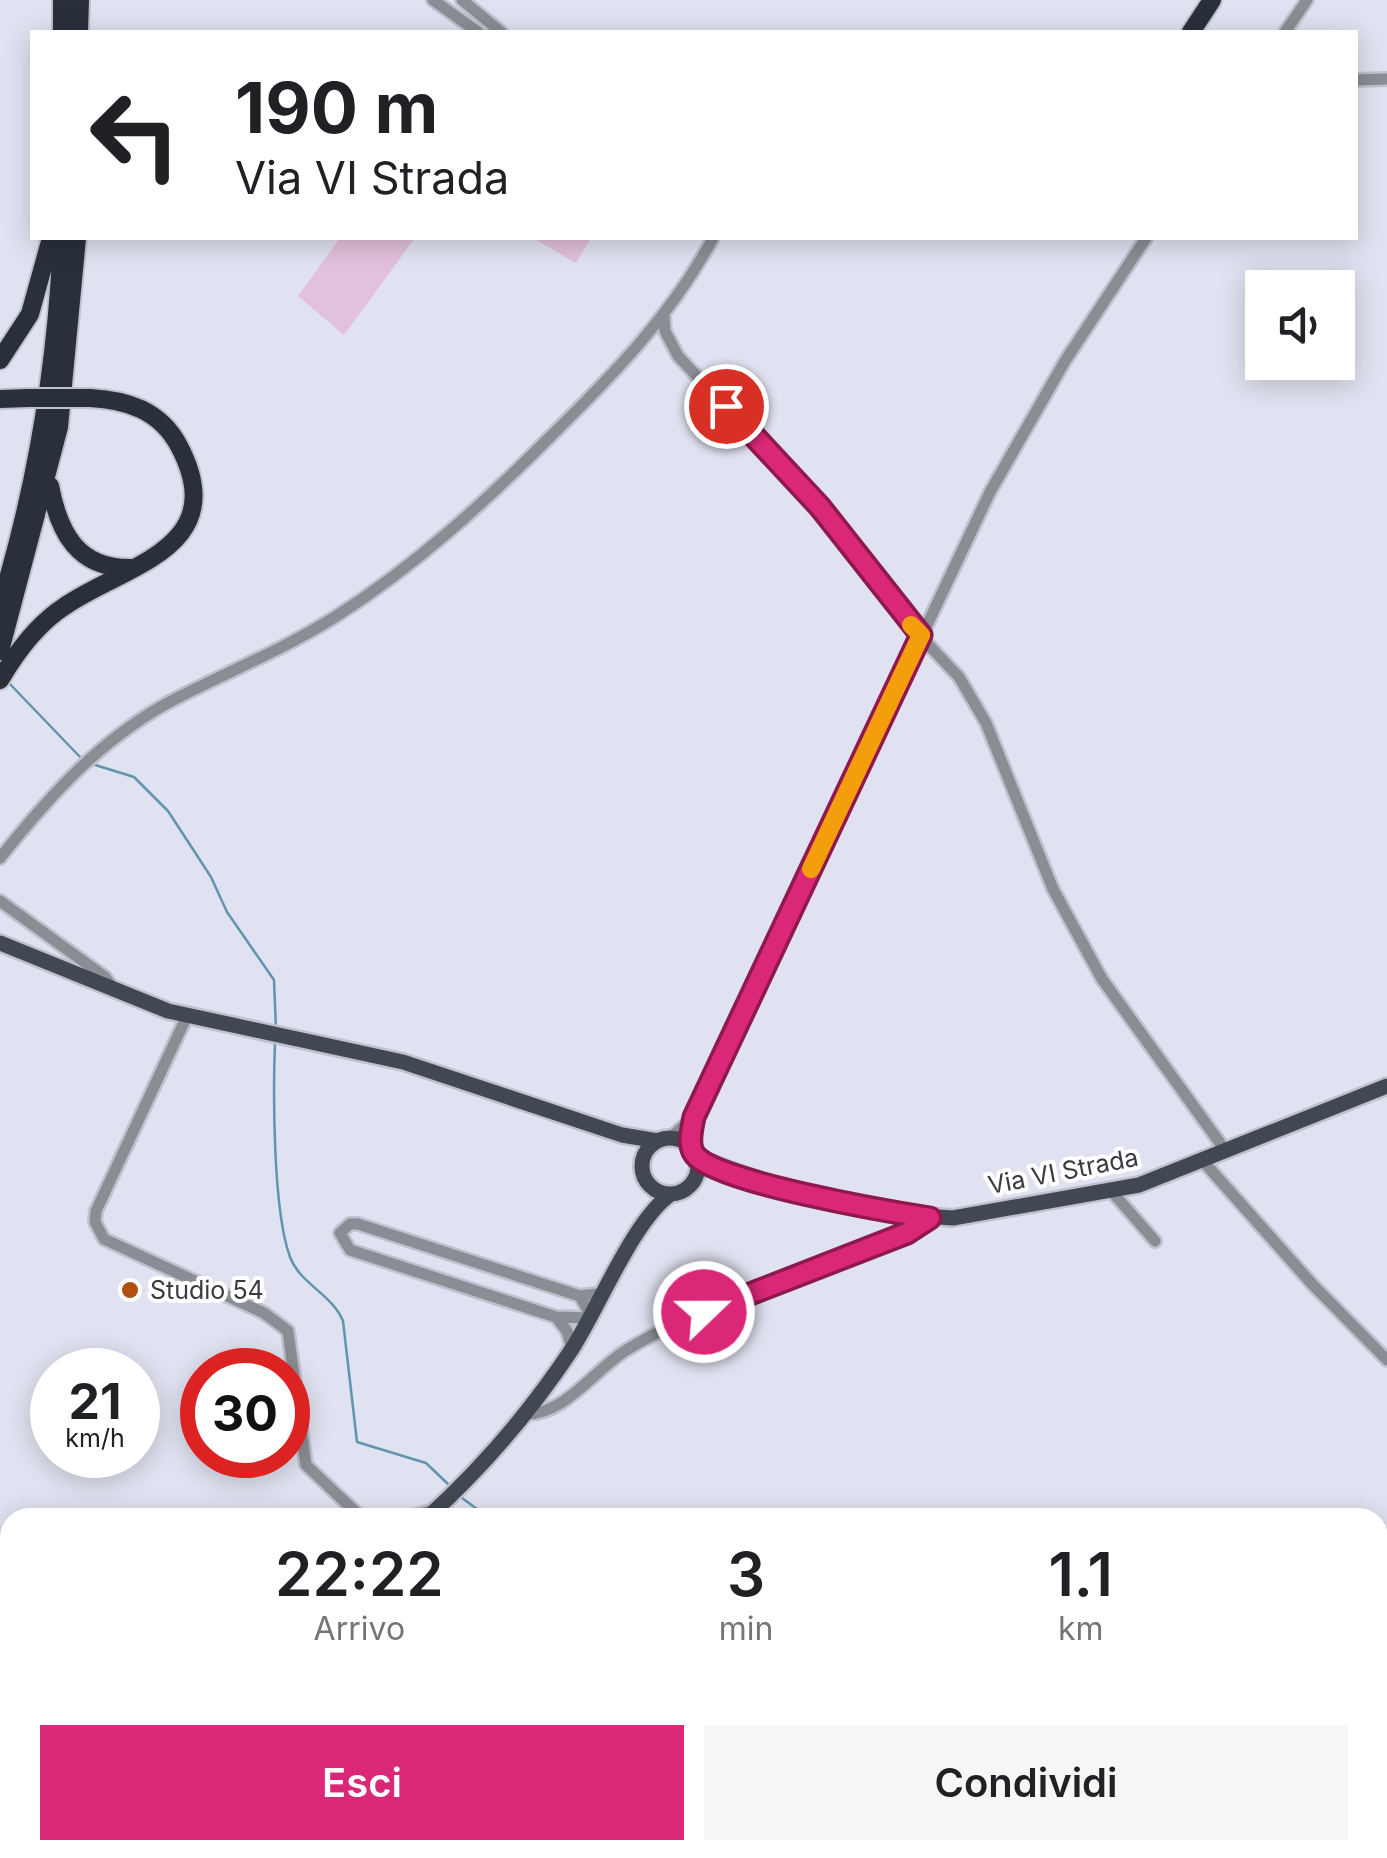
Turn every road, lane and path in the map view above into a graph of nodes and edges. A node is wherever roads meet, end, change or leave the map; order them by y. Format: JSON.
{"nodes":[{"id":1,"x":62,"y":0,"type":"edge"},
{"id":2,"x":80,"y":0,"type":"edge"},
{"id":3,"x":434,"y":0,"type":"edge"},
{"id":4,"x":462,"y":0,"type":"edge"},
{"id":5,"x":1212,"y":0,"type":"edge"},
{"id":6,"x":1307,"y":0,"type":"edge"},
{"id":7,"x":62,"y":30,"type":"edge"},
{"id":8,"x":80,"y":30,"type":"edge"},
{"id":9,"x":475,"y":30,"type":"edge"},
{"id":10,"x":493,"y":30,"type":"edge"},
{"id":11,"x":1191,"y":30,"type":"edge"},
{"id":12,"x":1286,"y":30,"type":"edge"},
{"id":13,"x":1387,"y":79,"type":"edge"},
{"id":14,"x":1358,"y":80,"type":"edge"},
{"id":15,"x":52,"y":240,"type":"edge"},
{"id":16,"x":62,"y":240,"type":"edge"},
{"id":17,"x":77,"y":240,"type":"edge"},
{"id":18,"x":712,"y":240,"type":"edge"},
{"id":19,"x":1145,"y":240,"type":"edge"},
{"id":20,"x":664,"y":316,"type":"junction"},
{"id":21,"x":0,"y":360,"type":"edge"},
{"id":22,"x":0,"y":399,"type":"edge"},
{"id":23,"x":48,"y":479,"type":"junction"},
{"id":24,"x":136,"y":567,"type":"junction"},
{"id":25,"x":0,"y":606,"type":"edge"},
{"id":26,"x":921,"y":635,"type":"junction"},
{"id":27,"x":0,"y":651,"type":"edge"},
{"id":28,"x":0,"y":680,"type":"edge"},
{"id":29,"x":0,"y":858,"type":"edge"},
{"id":30,"x":0,"y":900,"type":"edge"},
{"id":31,"x":0,"y":943,"type":"edge"},
{"id":32,"x":115,"y":992,"type":"junction"},
{"id":33,"x":187,"y":1016,"type":"junction"},
{"id":34,"x":1387,"y":1086,"type":"edge"},
{"id":35,"x":694,"y":1117,"type":"junction"},
{"id":36,"x":622,"y":1135,"type":"junction"},
{"id":37,"x":664,"y":1140,"type":"junction"},
{"id":38,"x":1225,"y":1150,"type":"junction"},
{"id":39,"x":694,"y":1154,"type":"junction"},
{"id":40,"x":1202,"y":1160,"type":"junction"},
{"id":41,"x":642,"y":1164,"type":"junction"},
{"id":42,"x":736,"y":1175,"type":"junction"},
{"id":43,"x":646,"y":1181,"type":"junction"},
{"id":44,"x":691,"y":1185,"type":"junction"},
{"id":45,"x":1112,"y":1193,"type":"junction"},
{"id":46,"x":671,"y":1194,"type":"junction"},
{"id":47,"x":645,"y":1218,"type":"junction"},
{"id":48,"x":930,"y":1218,"type":"junction"},
{"id":49,"x":1155,"y":1240,"type":"dead end"},
{"id":50,"x":460,"y":1258,"type":"junction"},
{"id":51,"x":451,"y":1283,"type":"junction"},
{"id":52,"x":607,"y":1292,"type":"junction"},
{"id":53,"x":580,"y":1296,"type":"junction"},
{"id":54,"x":556,"y":1317,"type":"junction"},
{"id":55,"x":592,"y":1318,"type":"junction"},
{"id":56,"x":572,"y":1349,"type":"junction"},
{"id":57,"x":1387,"y":1360,"type":"edge"},
{"id":58,"x":526,"y":1414,"type":"junction"},
{"id":59,"x":353,"y":1508,"type":"edge"},
{"id":60,"x":436,"y":1508,"type":"edge"}],
"edges":[{"from":1,"to":7,"type":"highway"},
{"from":2,"to":8,"type":"highway"},
{"from":3,"to":9,"type":"street"},
{"from":4,"to":10,"type":"street"},
{"from":5,"to":11,"type":"highway"},
{"from":6,"to":12,"type":"street"},
{"from":13,"to":14,"type":"street"},
{"from":15,"to":21,"type":"highway"},
{"from":16,"to":25,"type":"highway"},
{"from":17,"to":23,"type":"highway"},
{"from":18,"to":20,"type":"street"},
{"from":19,"to":26,"type":"street"},
{"from":20,"to":26,"type":"street"},
{"from":20,"to":29,"type":"street"},
{"from":22,"to":24,"type":"highway","bridge":true},
{"from":23,"to":24,"type":"highway"},
{"from":23,"to":27,"type":"highway"},
{"from":24,"to":28,"type":"highway"},
{"from":26,"to":35,"type":"street"},
{"from":26,"to":38,"type":"street"},
{"from":30,"to":32,"type":"street"},
{"from":31,"to":32,"type":"main road"},
{"from":32,"to":33,"type":"main road"},
{"from":33,"to":36,"type":"main road"},
{"from":33,"to":59,"type":"street"},
{"from":34,"to":38,"type":"main road","name":"Via VI Strada"},
{"from":35,"to":37,"type":"street"},
{"from":35,"to":39,"type":"street"},
{"from":36,"to":37,"type":"main road"},
{"from":36,"to":41,"type":"main road"},
{"from":37,"to":39,"type":"main road"},
{"from":37,"to":41,"type":"main road"},
{"from":38,"to":40,"type":"main road","name":"Via VI Strada"},
{"from":39,"to":42,"type":"main road","name":"Via VI Strada"},
{"from":39,"to":44,"type":"main road"},
{"from":40,"to":45,"type":"main road","name":"Via VI Strada"},
{"from":40,"to":57,"type":"street"},
{"from":41,"to":43,"type":"main road"},
{"from":42,"to":44,"type":"main road","name":"Via VI Strada"},
{"from":42,"to":48,"type":"main road","name":"Via VI Strada"},
{"from":43,"to":46,"type":"main road"},
{"from":43,"to":47,"type":"main road"},
{"from":44,"to":46,"type":"main road"},
{"from":45,"to":48,"type":"main road","name":"Via VI Strada"},
{"from":45,"to":49,"type":"street"},
{"from":46,"to":47,"type":"main road"},
{"from":47,"to":52,"type":"main road"},
{"from":48,"to":58,"type":"street"},
{"from":50,"to":51,"type":"street"},
{"from":50,"to":51,"type":"street"},
{"from":50,"to":53,"type":"street"},
{"from":51,"to":54,"type":"street"},
{"from":52,"to":53,"type":"street"},
{"from":52,"to":55,"type":"main road"},
{"from":53,"to":55,"type":"street"},
{"from":54,"to":55,"type":"street"},
{"from":54,"to":56,"type":"street"},
{"from":55,"to":56,"type":"main road"},
{"from":56,"to":58,"type":"main road"},
{"from":58,"to":60,"type":"main road"}]}
